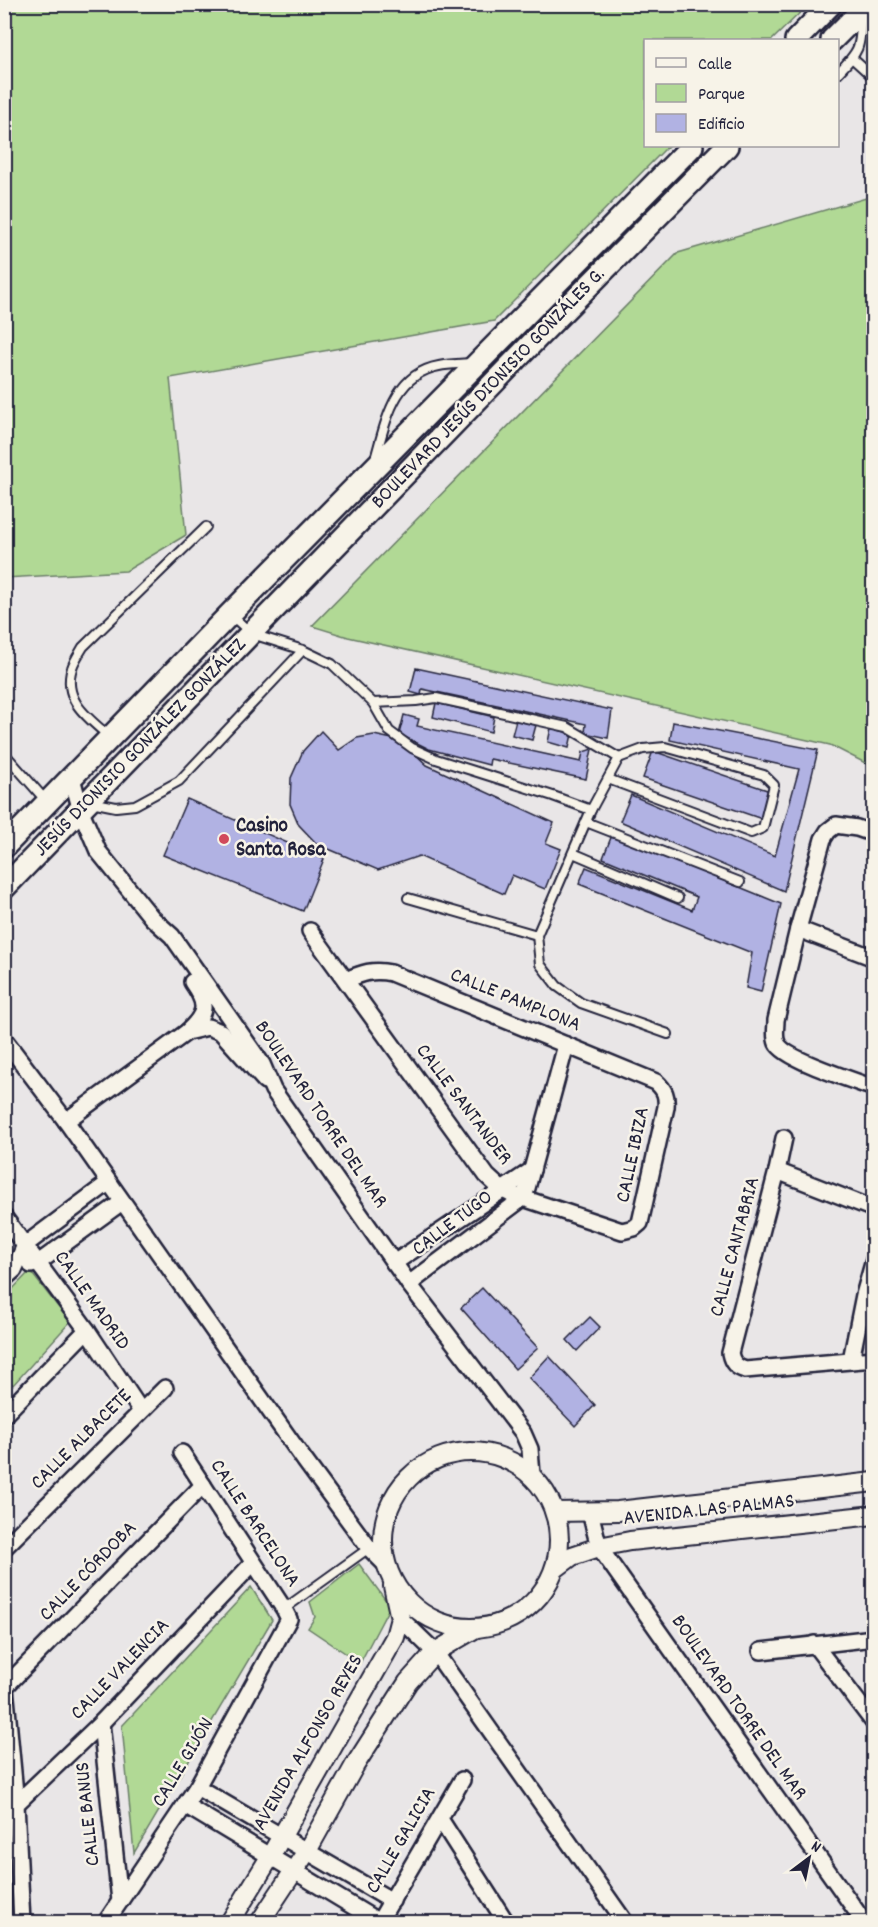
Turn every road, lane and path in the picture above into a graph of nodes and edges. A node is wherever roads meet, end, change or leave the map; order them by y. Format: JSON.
{"nodes":[{"id":1,"x":831,"y":4,"type":"edge"},
{"id":2,"x":864,"y":8,"type":"edge"},
{"id":3,"x":797,"y":39,"type":"edge"},
{"id":4,"x":833,"y":39,"type":"edge"},
{"id":5,"x":852,"y":58,"type":"junction"},
{"id":6,"x":839,"y":71,"type":"edge"},
{"id":7,"x":873,"y":78,"type":"edge"},
{"id":8,"x":691,"y":147,"type":"edge"},
{"id":9,"x":726,"y":147,"type":"edge"},
{"id":10,"x":479,"y":362,"type":"junction"},
{"id":11,"x":372,"y":470,"type":"junction"},
{"id":12,"x":206,"y":527,"type":"dead end"},
{"id":13,"x":230,"y":614,"type":"junction"},
{"id":14,"x":252,"y":634,"type":"junction"},
{"id":15,"x":303,"y":650,"type":"junction"},
{"id":16,"x":373,"y":703,"type":"junction"},
{"id":17,"x":111,"y":738,"type":"junction"},
{"id":18,"x":4,"y":753,"type":"edge"},
{"id":19,"x":619,"y":758,"type":"junction"},
{"id":20,"x":72,"y":778,"type":"junction"},
{"id":21,"x":608,"y":779,"type":"junction"},
{"id":22,"x":47,"y":802,"type":"junction"},
{"id":23,"x":85,"y":806,"type":"junction"},
{"id":24,"x":591,"y":810,"type":"junction"},
{"id":25,"x":586,"y":822,"type":"junction"},
{"id":26,"x":873,"y":834,"type":"edge"},
{"id":27,"x":4,"y":847,"type":"edge"},
{"id":28,"x":573,"y":853,"type":"junction"},
{"id":29,"x":740,"y":882,"type":"dead end"},
{"id":30,"x":4,"y":888,"type":"edge"},
{"id":31,"x":408,"y":898,"type":"dead end"},
{"id":32,"x":678,"y":898,"type":"dead end"},
{"id":33,"x":152,"y":918,"type":"junction"},
{"id":34,"x":798,"y":929,"type":"junction"},
{"id":35,"x":310,"y":931,"type":"dead end"},
{"id":36,"x":537,"y":935,"type":"junction"},
{"id":37,"x":873,"y":958,"type":"edge"},
{"id":38,"x":346,"y":980,"type":"junction"},
{"id":39,"x":187,"y":1032,"type":"junction"},
{"id":40,"x":668,"y":1034,"type":"dead end"},
{"id":41,"x":5,"y":1039,"type":"edge"},
{"id":42,"x":566,"y":1045,"type":"junction"},
{"id":43,"x":873,"y":1088,"type":"edge"},
{"id":44,"x":664,"y":1089,"type":"joint"},
{"id":45,"x":273,"y":1090,"type":"junction"},
{"id":46,"x":66,"y":1121,"type":"junction"},
{"id":47,"x":784,"y":1138,"type":"dead end"},
{"id":48,"x":532,"y":1170,"type":"junction"},
{"id":49,"x":777,"y":1171,"type":"junction"},
{"id":50,"x":108,"y":1183,"type":"junction"},
{"id":51,"x":501,"y":1190,"type":"junction"},
{"id":52,"x":522,"y":1198,"type":"junction"},
{"id":53,"x":122,"y":1202,"type":"junction"},
{"id":54,"x":873,"y":1209,"type":"edge"},
{"id":55,"x":4,"y":1217,"type":"edge"},
{"id":56,"x":453,"y":1222,"type":"junction"},
{"id":57,"x":634,"y":1228,"type":"joint"},
{"id":58,"x":466,"y":1240,"type":"junction"},
{"id":59,"x":25,"y":1245,"type":"junction"},
{"id":60,"x":873,"y":1260,"type":"edge"},
{"id":61,"x":38,"y":1263,"type":"junction"},
{"id":62,"x":394,"y":1263,"type":"junction"},
{"id":63,"x":9,"y":1274,"type":"edge"},
{"id":64,"x":409,"y":1284,"type":"junction"},
{"id":65,"x":87,"y":1330,"type":"junction"},
{"id":66,"x":873,"y":1359,"type":"edge"},
{"id":67,"x":851,"y":1360,"type":"junction"},
{"id":68,"x":165,"y":1388,"type":"dead end"},
{"id":69,"x":141,"y":1411,"type":"junction"},
{"id":70,"x":4,"y":1416,"type":"edge"},
{"id":71,"x":182,"y":1453,"type":"dead end"},
{"id":72,"x":532,"y":1475,"type":"junction"},
{"id":73,"x":873,"y":1482,"type":"edge"},
{"id":74,"x":203,"y":1485,"type":"junction"},
{"id":75,"x":555,"y":1512,"type":"junction"},
{"id":76,"x":590,"y":1512,"type":"junction"},
{"id":77,"x":873,"y":1515,"type":"edge"},
{"id":78,"x":599,"y":1547,"type":"junction"},
{"id":79,"x":4,"y":1548,"type":"edge"},
{"id":80,"x":369,"y":1548,"type":"junction"},
{"id":81,"x":254,"y":1563,"type":"junction"},
{"id":82,"x":556,"y":1568,"type":"junction"},
{"id":83,"x":389,"y":1572,"type":"junction"},
{"id":84,"x":286,"y":1614,"type":"junction"},
{"id":85,"x":400,"y":1618,"type":"junction"},
{"id":86,"x":476,"y":1628,"type":"junction"},
{"id":87,"x":873,"y":1638,"type":"edge"},
{"id":88,"x":814,"y":1644,"type":"junction"},
{"id":89,"x":760,"y":1651,"type":"dead end"},
{"id":90,"x":435,"y":1653,"type":"junction"},
{"id":91,"x":5,"y":1688,"type":"edge"},
{"id":92,"x":101,"y":1723,"type":"junction"},
{"id":93,"x":873,"y":1723,"type":"edge"},
{"id":94,"x":462,"y":1780,"type":"dead end"},
{"id":95,"x":197,"y":1787,"type":"junction"},
{"id":96,"x":16,"y":1804,"type":"junction"},
{"id":97,"x":185,"y":1805,"type":"junction"},
{"id":98,"x":440,"y":1819,"type":"junction"},
{"id":99,"x":281,"y":1837,"type":"junction"},
{"id":100,"x":307,"y":1851,"type":"junction"},
{"id":101,"x":270,"y":1857,"type":"junction"},
{"id":102,"x":294,"y":1871,"type":"junction"},
{"id":103,"x":120,"y":1901,"type":"junction"},
{"id":104,"x":392,"y":1901,"type":"junction"},
{"id":105,"x":379,"y":1922,"type":"edge"},
{"id":106,"x":22,"y":1923,"type":"edge"},
{"id":107,"x":106,"y":1923,"type":"edge"},
{"id":108,"x":230,"y":1923,"type":"edge"},
{"id":109,"x":260,"y":1923,"type":"edge"},
{"id":110,"x":506,"y":1923,"type":"edge"},
{"id":111,"x":625,"y":1923,"type":"edge"},
{"id":112,"x":864,"y":1923,"type":"edge"}],
"edges":[{"from":1,"to":3,"type":"main road"},
{"from":2,"to":4,"type":"main road"},
{"from":2,"to":5,"type":"lane"},
{"from":5,"to":6,"type":"lane"},
{"from":5,"to":7,"type":"lane"},
{"from":8,"to":10,"type":"main road","name":"JESÚS DIONISIO GONZÁLEZ GONZÁLEZ"},
{"from":9,"to":14,"type":"main road","name":"BOULEVARD JESÚS DIONISIO GONZÁLES G."},
{"from":10,"to":11,"type":"main road","name":"JESÚS DIONISIO GONZÁLEZ GONZÁLEZ"},
{"from":10,"to":11,"type":"lane"},
{"from":11,"to":13,"type":"main road","name":"JESÚS DIONISIO GONZÁLEZ GONZÁLEZ"},
{"from":12,"to":17,"type":"lane"},
{"from":13,"to":14,"type":"lane"},
{"from":13,"to":17,"type":"main road","name":"JESÚS DIONISIO GONZÁLEZ GONZÁLEZ"},
{"from":14,"to":15,"type":"lane"},
{"from":14,"to":23,"type":"main road","name":"JESÚS DIONISIO GONZÁLEZ GONZÁLEZ"},
{"from":15,"to":16,"type":"lane"},
{"from":15,"to":23,"type":"lane"},
{"from":16,"to":19,"type":"lane"},
{"from":16,"to":24,"type":"lane"},
{"from":17,"to":20,"type":"main road","name":"JESÚS DIONISIO GONZÁLEZ GONZÁLEZ"},
{"from":18,"to":22,"type":"lane"},
{"from":19,"to":21,"type":"lane"},
{"from":19,"to":21,"type":"lane"},
{"from":20,"to":22,"type":"main road","name":"JESÚS DIONISIO GONZÁLEZ GONZÁLEZ"},
{"from":20,"to":23,"type":"street","name":"BOULEVARD TORRE DEL MAR"},
{"from":21,"to":24,"type":"lane"},
{"from":22,"to":27,"type":"main road","name":"JESÚS DIONISIO GONZÁLEZ GONZÁLEZ"},
{"from":23,"to":30,"type":"main road","name":"JESÚS DIONISIO GONZÁLEZ GONZÁLEZ"},
{"from":23,"to":33,"type":"street","name":"BOULEVARD TORRE DEL MAR"},
{"from":24,"to":25,"type":"lane"},
{"from":25,"to":28,"type":"lane"},
{"from":25,"to":29,"type":"lane"},
{"from":26,"to":34,"type":"street"},
{"from":28,"to":32,"type":"lane"},
{"from":28,"to":36,"type":"lane"},
{"from":31,"to":36,"type":"lane"},
{"from":33,"to":39,"type":"street"},
{"from":33,"to":45,"type":"street","name":"BOULEVARD TORRE DEL MAR"},
{"from":34,"to":37,"type":"street"},
{"from":34,"to":43,"type":"street"},
{"from":35,"to":38,"type":"street","name":"CALLE SANTANDER"},
{"from":36,"to":40,"type":"lane"},
{"from":38,"to":42,"type":"street","name":"CALLE PAMPLONA"},
{"from":38,"to":51,"type":"street","name":"CALLE SANTANDER"},
{"from":39,"to":45,"type":"street"},
{"from":39,"to":46,"type":"street"},
{"from":41,"to":46,"type":"street"},
{"from":42,"to":44,"type":"street","name":"CALLE PAMPLONA"},
{"from":42,"to":48,"type":"street"},
{"from":44,"to":57,"type":"street","name":"CALLE IBIZA"},
{"from":45,"to":62,"type":"street","name":"BOULEVARD TORRE DEL MAR"},
{"from":46,"to":50,"type":"street"},
{"from":47,"to":49,"type":"street","name":"CALLE CANTABRIA"},
{"from":48,"to":51,"type":"street","name":"CALLE TUGO"},
{"from":48,"to":52,"type":"street"},
{"from":49,"to":54,"type":"street"},
{"from":49,"to":67,"type":"street","name":"CALLE CANTABRIA"},
{"from":50,"to":53,"type":"street"},
{"from":50,"to":59,"type":"street"},
{"from":51,"to":52,"type":"street","name":"CALLE SANTANDER"},
{"from":51,"to":56,"type":"street","name":"CALLE TUGO"},
{"from":52,"to":57,"type":"street","name":"CALLE SANTANDER"},
{"from":52,"to":58,"type":"street","name":"CALLE TUGO"},
{"from":53,"to":61,"type":"street"},
{"from":53,"to":80,"type":"street"},
{"from":55,"to":59,"type":"street","name":"CALLE MADRID"},
{"from":56,"to":58,"type":"street"},
{"from":56,"to":62,"type":"street","name":"CALLE TUGO"},
{"from":58,"to":64,"type":"street","name":"CALLE TUGO"},
{"from":59,"to":61,"type":"street","name":"CALLE MADRID"},
{"from":59,"to":63,"type":"street"},
{"from":60,"to":67,"type":"street"},
{"from":61,"to":63,"type":"street"},
{"from":61,"to":65,"type":"street","name":"CALLE MADRID"},
{"from":62,"to":64,"type":"street","name":"BOULEVARD TORRE DEL MAR"},
{"from":64,"to":72,"type":"street","name":"BOULEVARD TORRE DEL MAR"},
{"from":65,"to":69,"type":"street","name":"CALLE MADRID"},
{"from":65,"to":70,"type":"street"},
{"from":66,"to":67,"type":"street"},
{"from":68,"to":69,"type":"street","name":"CALLE ALBACETE"},
{"from":69,"to":79,"type":"street","name":"CALLE ALBACETE"},
{"from":71,"to":74,"type":"street","name":"CALLE BARCELONA"},
{"from":72,"to":75,"type":"street"},
{"from":72,"to":83,"type":"street"},
{"from":73,"to":76,"type":"street","name":"AVENIDA LAS PALMAS"},
{"from":74,"to":81,"type":"street","name":"CALLE BARCELONA"},
{"from":74,"to":91,"type":"street","name":"CALLE CÓRDOBA"},
{"from":75,"to":76,"type":"street","name":"AVENIDA LAS PALMAS"},
{"from":75,"to":82,"type":"street"},
{"from":76,"to":78,"type":"street","name":"BOULEVARD TORRE DEL MAR"},
{"from":77,"to":78,"type":"street","name":"AVENIDA LAS PALMAS"},
{"from":78,"to":82,"type":"street","name":"AVENIDA LAS PALMAS"},
{"from":78,"to":112,"type":"street","name":"BOULEVARD TORRE DEL MAR"},
{"from":80,"to":83,"type":"street"},
{"from":80,"to":84,"type":"lane"},
{"from":81,"to":84,"type":"street","name":"CALLE BARCELONA"},
{"from":81,"to":92,"type":"street","name":"CALLE VALENCIA"},
{"from":82,"to":86,"type":"street"},
{"from":83,"to":85,"type":"street"},
{"from":83,"to":86,"type":"street"},
{"from":84,"to":95,"type":"street","name":"CALLE GIJÓN"},
{"from":85,"to":90,"type":"street"},
{"from":85,"to":99,"type":"street","name":"AVENIDA ALFONSO REYES"},
{"from":86,"to":90,"type":"street"},
{"from":87,"to":88,"type":"street"},
{"from":88,"to":89,"type":"street"},
{"from":88,"to":93,"type":"street"},
{"from":90,"to":100,"type":"street"},
{"from":90,"to":111,"type":"street"},
{"from":91,"to":96,"type":"street"},
{"from":92,"to":96,"type":"street","name":"CALLE VALENCIA"},
{"from":92,"to":103,"type":"street","name":"CALLE BANUS"},
{"from":94,"to":98,"type":"street","name":"CALLE GALICIA"},
{"from":95,"to":97,"type":"street","name":"CALLE GIJÓN"},
{"from":95,"to":99,"type":"street"},
{"from":96,"to":106,"type":"street"},
{"from":97,"to":101,"type":"street"},
{"from":97,"to":103,"type":"street","name":"CALLE GIJÓN"},
{"from":98,"to":104,"type":"street","name":"CALLE GALICIA"},
{"from":98,"to":110,"type":"street"},
{"from":99,"to":100,"type":"street"},
{"from":99,"to":101,"type":"street","name":"AVENIDA ALFONSO REYES"},
{"from":100,"to":102,"type":"street"},
{"from":100,"to":104,"type":"street"},
{"from":101,"to":102,"type":"street"},
{"from":101,"to":108,"type":"street","name":"AVENIDA ALFONSO REYES"},
{"from":102,"to":105,"type":"street"},
{"from":102,"to":109,"type":"street"},
{"from":103,"to":107,"type":"street","name":"CALLE GIJÓN"},
{"from":104,"to":105,"type":"street","name":"CALLE GALICIA"}]}
